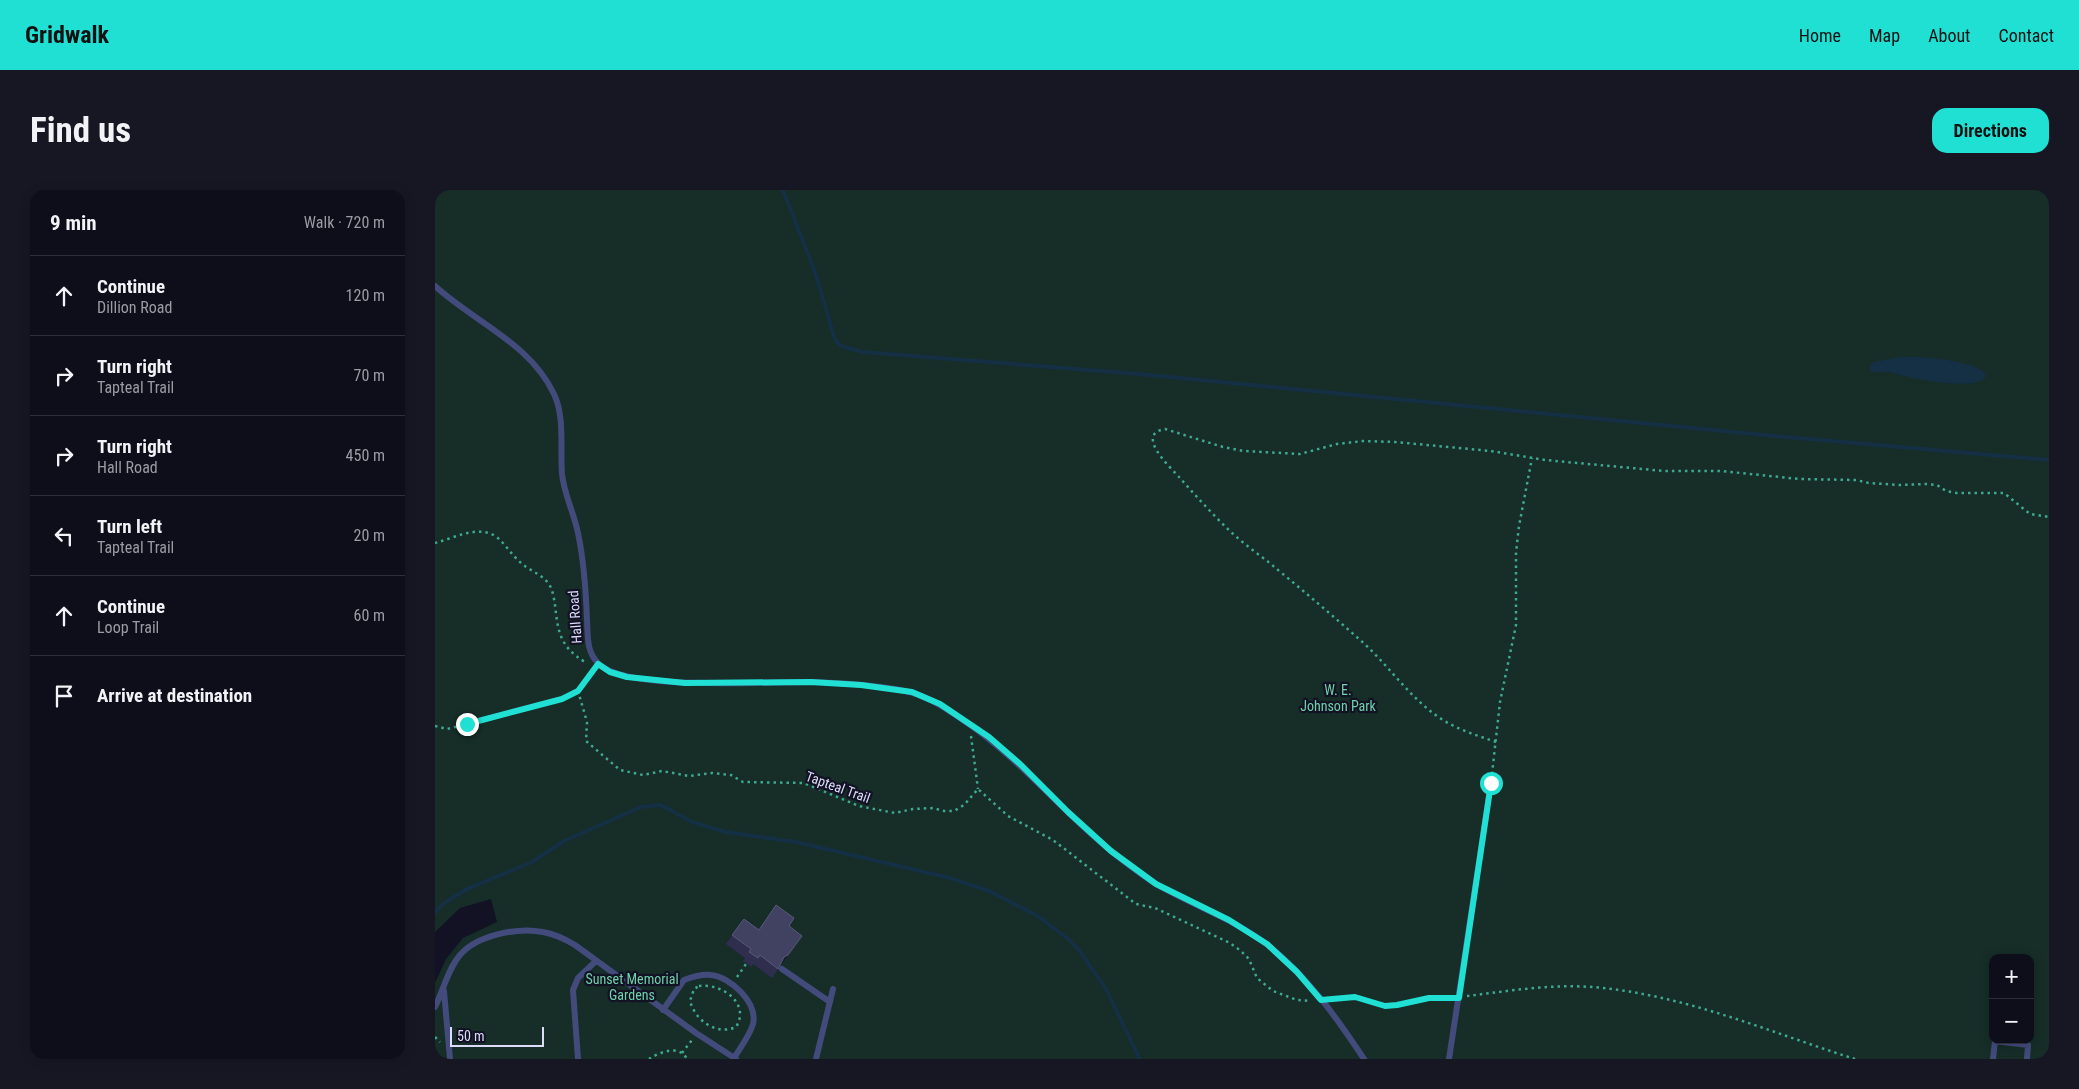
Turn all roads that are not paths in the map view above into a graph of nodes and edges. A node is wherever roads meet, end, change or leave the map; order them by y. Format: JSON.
{"nodes":[{"id":1,"x":435,"y":286,"type":"edge"},
{"id":2,"x":1491,"y":783,"type":"road end"},
{"id":3,"x":595,"y":961,"type":"junction"},
{"id":4,"x":782,"y":969,"type":"edge"},
{"id":5,"x":444,"y":989,"type":"junction"},
{"id":6,"x":833,"y":989,"type":"dead end"},
{"id":7,"x":830,"y":1002,"type":"junction"},
{"id":8,"x":435,"y":1007,"type":"edge"},
{"id":9,"x":663,"y":1010,"type":"junction"},
{"id":10,"x":450,"y":1059,"type":"edge"},
{"id":11,"x":578,"y":1059,"type":"edge"},
{"id":12,"x":735,"y":1059,"type":"edge"},
{"id":13,"x":816,"y":1059,"type":"edge"},
{"id":14,"x":1364,"y":1059,"type":"edge"},
{"id":15,"x":1449,"y":1059,"type":"edge"},
{"id":16,"x":1993,"y":1059,"type":"edge"},
{"id":17,"x":2027,"y":1059,"type":"edge"}],
"edges":[{"from":1,"to":14,"type":"lane","name":"Hall Road"},
{"from":2,"to":15,"type":"lane"},
{"from":3,"to":5,"type":"lane"},
{"from":3,"to":9,"type":"lane"},
{"from":3,"to":11,"type":"lane"},
{"from":4,"to":7,"type":"lane"},
{"from":5,"to":8,"type":"lane"},
{"from":5,"to":10,"type":"lane"},
{"from":6,"to":7,"type":"lane"},
{"from":7,"to":13,"type":"lane"},
{"from":9,"to":12,"type":"lane"},
{"from":9,"to":12,"type":"lane"},
{"from":16,"to":17,"type":"lane"}]}
